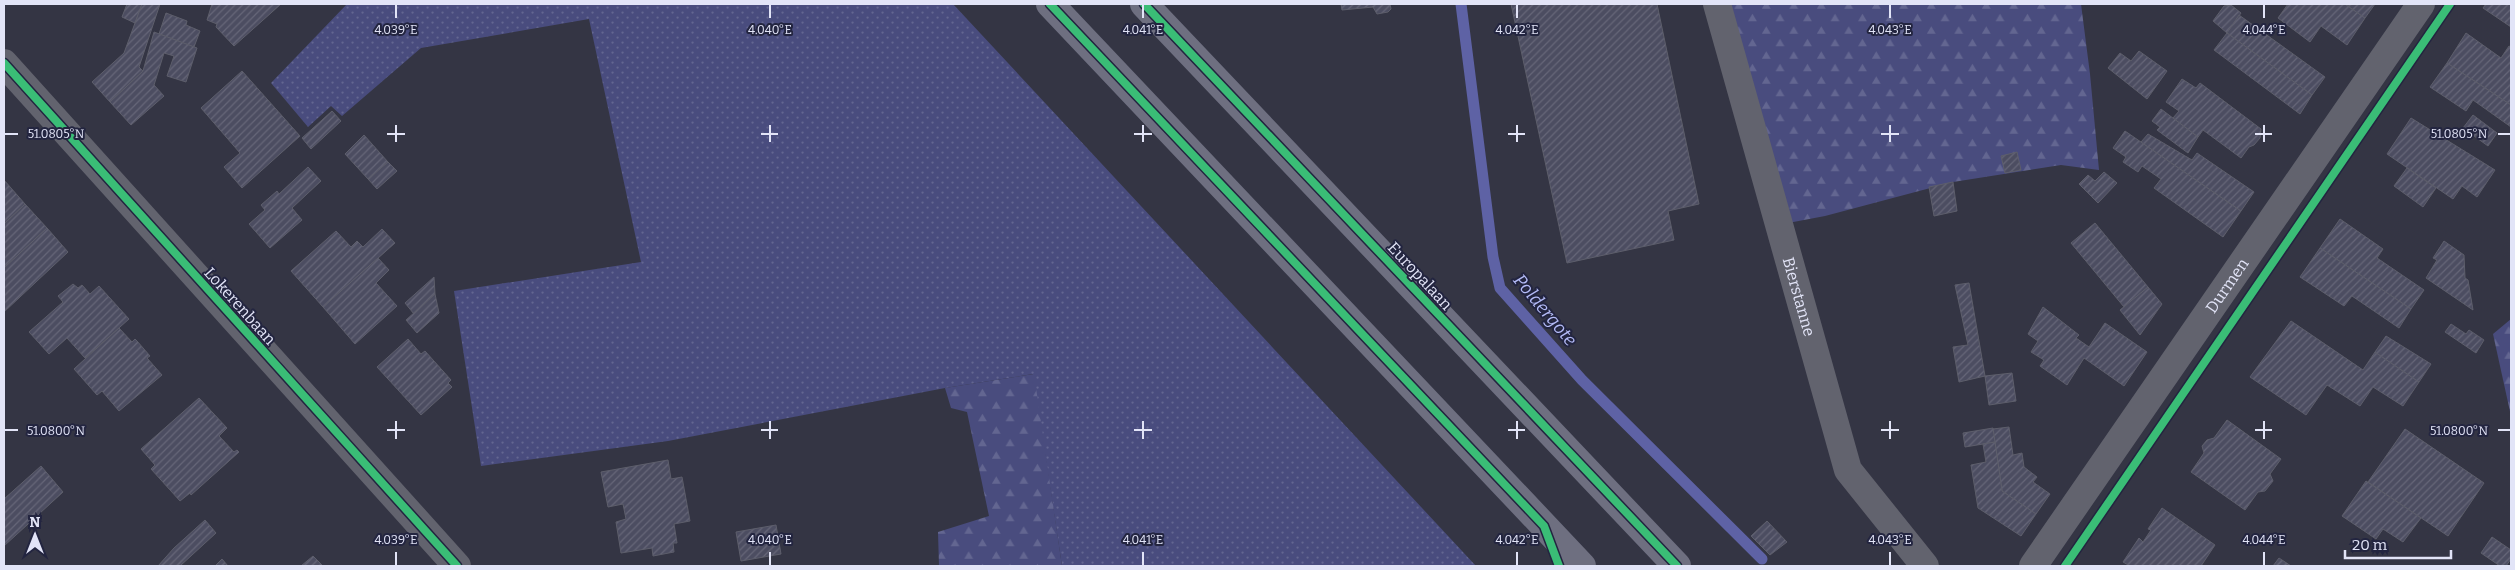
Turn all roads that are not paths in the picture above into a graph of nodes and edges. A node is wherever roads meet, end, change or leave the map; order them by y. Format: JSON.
{"nodes":[{"id":1,"x":1050,"y":4,"type":"edge"},
{"id":2,"x":1144,"y":4,"type":"edge"},
{"id":3,"x":1717,"y":4,"type":"edge"},
{"id":4,"x":2421,"y":4,"type":"edge"},
{"id":5,"x":4,"y":63,"type":"edge"},
{"id":6,"x":456,"y":566,"type":"edge"},
{"id":7,"x":1582,"y":566,"type":"edge"},
{"id":8,"x":1677,"y":566,"type":"edge"},
{"id":9,"x":1925,"y":566,"type":"edge"},
{"id":10,"x":2033,"y":566,"type":"edge"}],
"edges":[{"from":1,"to":7,"type":"highway"},
{"from":2,"to":8,"type":"highway","name":"Europalaan"},
{"from":3,"to":9,"type":"street","name":"Bierstanne"},
{"from":4,"to":10,"type":"street","name":"Durmen"},
{"from":5,"to":6,"type":"street","name":"Lokerenbaan"}]}
